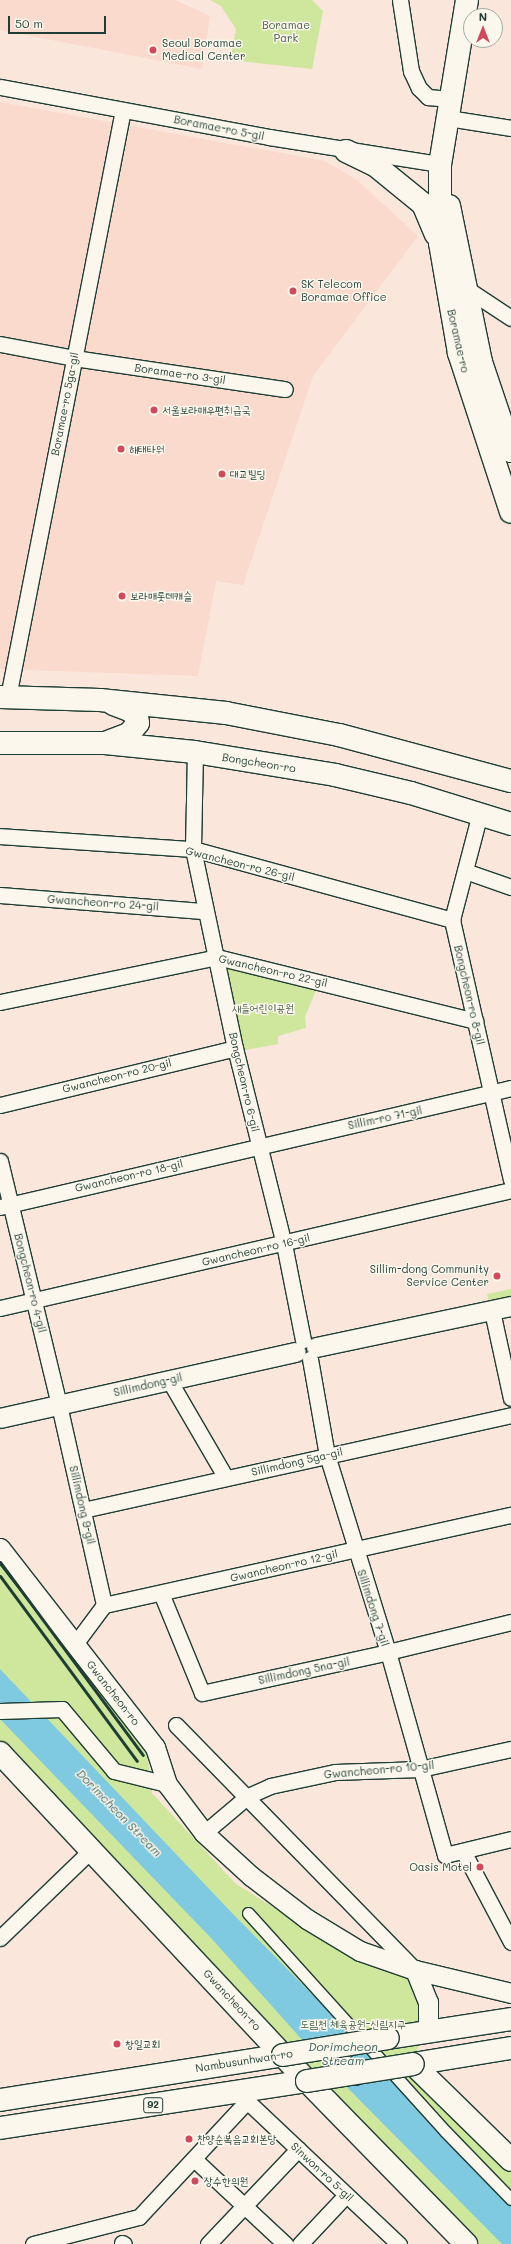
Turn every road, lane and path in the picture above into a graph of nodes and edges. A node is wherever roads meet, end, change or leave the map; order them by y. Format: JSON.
{"nodes":[{"id":1,"x":400,"y":0,"type":"edge"},
{"id":2,"x":467,"y":0,"type":"edge"},
{"id":3,"x":0,"y":87,"type":"edge"},
{"id":4,"x":449,"y":108,"type":"junction"},
{"id":5,"x":123,"y":110,"type":"junction"},
{"id":6,"x":511,"y":128,"type":"edge"},
{"id":7,"x":346,"y":151,"type":"junction"},
{"id":8,"x":440,"y":164,"type":"junction"},
{"id":9,"x":440,"y":243,"type":"junction"},
{"id":10,"x":464,"y":287,"type":"junction"},
{"id":11,"x":511,"y":318,"type":"edge"},
{"id":12,"x":0,"y":344,"type":"edge"},
{"id":13,"x":74,"y":358,"type":"junction"},
{"id":14,"x":285,"y":389,"type":"dead end"},
{"id":15,"x":511,"y":451,"type":"edge"},
{"id":16,"x":511,"y":512,"type":"edge"},
{"id":17,"x":4,"y":697,"type":"edge"},
{"id":18,"x":100,"y":700,"type":"junction"},
{"id":19,"x":0,"y":743,"type":"edge"},
{"id":20,"x":105,"y":744,"type":"junction"},
{"id":21,"x":195,"y":752,"type":"junction"},
{"id":22,"x":511,"y":781,"type":"edge"},
{"id":23,"x":480,"y":812,"type":"junction"},
{"id":24,"x":511,"y":824,"type":"edge"},
{"id":25,"x":0,"y":836,"type":"edge"},
{"id":26,"x":193,"y":849,"type":"junction"},
{"id":27,"x":465,"y":871,"type":"junction"},
{"id":28,"x":511,"y":887,"type":"edge"},
{"id":29,"x":0,"y":895,"type":"edge"},
{"id":30,"x":205,"y":911,"type":"junction"},
{"id":31,"x":452,"y":920,"type":"junction"},
{"id":32,"x":217,"y":957,"type":"junction"},
{"id":33,"x":0,"y":1002,"type":"edge"},
{"id":34,"x":475,"y":1021,"type":"junction"},
{"id":35,"x":235,"y":1048,"type":"junction"},
{"id":36,"x":511,"y":1088,"type":"edge"},
{"id":37,"x":492,"y":1094,"type":"junction"},
{"id":38,"x":0,"y":1105,"type":"edge"},
{"id":39,"x":259,"y":1146,"type":"junction"},
{"id":40,"x":0,"y":1161,"type":"edge"},
{"id":41,"x":511,"y":1179,"type":"edge"},
{"id":42,"x":511,"y":1190,"type":"edge"},
{"id":43,"x":5,"y":1206,"type":"edge"},
{"id":44,"x":284,"y":1244,"type":"junction"},
{"id":45,"x":34,"y":1300,"type":"junction"},
{"id":46,"x":511,"y":1306,"type":"edge"},
{"id":47,"x":0,"y":1308,"type":"edge"},
{"id":48,"x":492,"y":1311,"type":"junction"},
{"id":49,"x":306,"y":1349,"type":"junction"},
{"id":50,"x":169,"y":1380,"type":"junction"},
{"id":51,"x":511,"y":1398,"type":"edge"},
{"id":52,"x":59,"y":1405,"type":"junction"},
{"id":53,"x":511,"y":1415,"type":"edge"},
{"id":54,"x":0,"y":1418,"type":"edge"},
{"id":55,"x":327,"y":1455,"type":"junction"},
{"id":56,"x":226,"y":1478,"type":"junction"},
{"id":57,"x":83,"y":1510,"type":"junction"},
{"id":58,"x":511,"y":1515,"type":"edge"},
{"id":59,"x":0,"y":1548,"type":"edge"},
{"id":60,"x":355,"y":1550,"type":"junction"},
{"id":61,"x":161,"y":1593,"type":"junction"},
{"id":62,"x":104,"y":1605,"type":"junction"},
{"id":63,"x":511,"y":1622,"type":"edge"},
{"id":64,"x":75,"y":1644,"type":"junction"},
{"id":65,"x":388,"y":1652,"type":"junction"},
{"id":66,"x":0,"y":1711,"type":"edge"},
{"id":67,"x":176,"y":1725,"type":"dead end"},
{"id":68,"x":511,"y":1749,"type":"edge"},
{"id":69,"x":0,"y":1753,"type":"edge"},
{"id":70,"x":420,"y":1769,"type":"junction"},
{"id":71,"x":167,"y":1784,"type":"junction"},
{"id":72,"x":248,"y":1796,"type":"junction"},
{"id":73,"x":204,"y":1833,"type":"junction"},
{"id":74,"x":511,"y":1839,"type":"edge"},
{"id":75,"x":91,"y":1850,"type":"junction"},
{"id":76,"x":463,"y":1850,"type":"junction"},
{"id":77,"x":248,"y":1914,"type":"dead end"},
{"id":78,"x":0,"y":1938,"type":"edge"},
{"id":79,"x":511,"y":1942,"type":"edge"},
{"id":80,"x":415,"y":1970,"type":"junction"},
{"id":81,"x":511,"y":1994,"type":"edge"},
{"id":82,"x":511,"y":2019,"type":"edge"},
{"id":83,"x":428,"y":2032,"type":"junction"},
{"id":84,"x":350,"y":2044,"type":"junction"},
{"id":85,"x":511,"y":2048,"type":"edge"},
{"id":86,"x":283,"y":2055,"type":"junction"},
{"id":87,"x":414,"y":2064,"type":"junction"},
{"id":88,"x":160,"y":2074,"type":"junction"},
{"id":89,"x":355,"y":2074,"type":"junction"},
{"id":90,"x":307,"y":2081,"type":"junction"},
{"id":91,"x":246,"y":2096,"type":"junction"},
{"id":92,"x":0,"y":2100,"type":"edge"},
{"id":93,"x":164,"y":2103,"type":"junction"},
{"id":94,"x":0,"y":2128,"type":"edge"},
{"id":95,"x":298,"y":2149,"type":"junction"},
{"id":96,"x":194,"y":2159,"type":"junction"},
{"id":97,"x":511,"y":2160,"type":"edge"},
{"id":98,"x":346,"y":2195,"type":"junction"},
{"id":99,"x":511,"y":2199,"type":"edge"},
{"id":100,"x":244,"y":2205,"type":"junction"},
{"id":101,"x":52,"y":2242,"type":"edge"},
{"id":102,"x":394,"y":2243,"type":"edge"},
{"id":103,"x":33,"y":2244,"type":"edge"},
{"id":104,"x":208,"y":2244,"type":"edge"},
{"id":105,"x":285,"y":2244,"type":"edge"},
{"id":106,"x":300,"y":2244,"type":"edge"},
{"id":107,"x":466,"y":2244,"type":"edge"}],
"edges":[{"from":1,"to":4,"type":"street"},
{"from":2,"to":4,"type":"main road","name":"Boramae-ro"},
{"from":3,"to":5,"type":"street","name":"Boramae-ro 5-gil"},
{"from":4,"to":6,"type":"street"},
{"from":4,"to":8,"type":"main road","name":"Boramae-ro"},
{"from":5,"to":7,"type":"street","name":"Boramae-ro 5-gil"},
{"from":5,"to":13,"type":"street","name":"Boramae-ro 5ga-gil"},
{"from":7,"to":8,"type":"street","name":"Boramae-ro 5-gil"},
{"from":7,"to":9,"type":"main road"},
{"from":8,"to":9,"type":"main road","name":"Boramae-ro"},
{"from":8,"to":10,"type":"main road","name":"Boramae-ro"},
{"from":9,"to":16,"type":"main road","name":"Boramae-ro"},
{"from":10,"to":11,"type":"street"},
{"from":10,"to":15,"type":"main road","name":"Boramae-ro"},
{"from":12,"to":13,"type":"street","name":"Boramae-ro 3-gil"},
{"from":13,"to":14,"type":"street","name":"Boramae-ro 3-gil"},
{"from":13,"to":17,"type":"street","name":"Boramae-ro 5ga-gil"},
{"from":17,"to":18,"type":"main road"},
{"from":18,"to":20,"type":"main road"},
{"from":18,"to":22,"type":"main road"},
{"from":19,"to":20,"type":"main road","name":"Bongcheon-ro"},
{"from":20,"to":21,"type":"main road","name":"Bongcheon-ro"},
{"from":21,"to":23,"type":"main road","name":"Bongcheon-ro"},
{"from":21,"to":26,"type":"street","name":"Bongcheon-ro 6-gil"},
{"from":23,"to":24,"type":"main road","name":"Bongcheon-ro"},
{"from":23,"to":27,"type":"street","name":"Bongcheon-ro 8-gil"},
{"from":25,"to":26,"type":"street","name":"Gwancheon-ro 26-gil"},
{"from":26,"to":30,"type":"street","name":"Bongcheon-ro 6-gil"},
{"from":26,"to":31,"type":"street","name":"Gwancheon-ro 26-gil"},
{"from":27,"to":28,"type":"street"},
{"from":27,"to":31,"type":"street","name":"Bongcheon-ro 8-gil"},
{"from":29,"to":30,"type":"street","name":"Gwancheon-ro 24-gil"},
{"from":30,"to":32,"type":"street","name":"Bongcheon-ro 6-gil"},
{"from":31,"to":34,"type":"street","name":"Bongcheon-ro 8-gil"},
{"from":32,"to":33,"type":"street","name":"Gwancheon-ro 22-gil"},
{"from":32,"to":34,"type":"street","name":"Gwancheon-ro 22-gil"},
{"from":32,"to":35,"type":"street","name":"Bongcheon-ro 6-gil"},
{"from":34,"to":37,"type":"street","name":"Bongcheon-ro 8-gil"},
{"from":35,"to":38,"type":"street","name":"Gwancheon-ro 20-gil"},
{"from":35,"to":39,"type":"street","name":"Bongcheon-ro 6-gil"},
{"from":36,"to":37,"type":"street","name":"Sillim-ro 71-gil"},
{"from":37,"to":39,"type":"street","name":"Sillim-ro 71-gil"},
{"from":37,"to":41,"type":"street","name":"Bongcheon-ro 8-gil"},
{"from":39,"to":43,"type":"street","name":"Gwancheon-ro 18-gil"},
{"from":39,"to":44,"type":"street","name":"Bongcheon-ro 6-gil"},
{"from":40,"to":43,"type":"street","name":"Bongcheon-ro 4-gil"},
{"from":42,"to":44,"type":"street","name":"Gwancheon-ro 16-gil"},
{"from":43,"to":45,"type":"street","name":"Bongcheon-ro 4-gil"},
{"from":44,"to":45,"type":"street","name":"Gwancheon-ro 16-gil"},
{"from":44,"to":49,"type":"street","name":"Bongcheon-ro 6-gil"},
{"from":45,"to":47,"type":"street","name":"Gwancheon-ro 16-gil"},
{"from":45,"to":52,"type":"street","name":"Bongcheon-ro 4-gil"},
{"from":46,"to":48,"type":"street","name":"Sillimdong-gil"},
{"from":48,"to":49,"type":"street","name":"Sillimdong-gil"},
{"from":48,"to":51,"type":"street"},
{"from":49,"to":50,"type":"street","name":"Sillimdong-gil"},
{"from":49,"to":55,"type":"street","name":"Sillimdong 7-gil"},
{"from":50,"to":52,"type":"street","name":"Sillimdong-gil"},
{"from":50,"to":56,"type":"street"},
{"from":52,"to":54,"type":"street","name":"Sillimdong-gil"},
{"from":52,"to":57,"type":"street","name":"Sillimdong 9-gil"},
{"from":53,"to":55,"type":"street","name":"Sillimdong 5ga-gil"},
{"from":55,"to":56,"type":"street","name":"Sillimdong 5ga-gil"},
{"from":55,"to":60,"type":"street","name":"Sillimdong 7-gil"},
{"from":56,"to":57,"type":"street","name":"Sillimdong 5ga-gil"},
{"from":57,"to":62,"type":"street","name":"Sillimdong 9-gil"},
{"from":58,"to":60,"type":"street","name":"Gwancheon-ro 12-gil"},
{"from":59,"to":64,"type":"street","name":"Gwancheon-ro"},
{"from":60,"to":61,"type":"street","name":"Gwancheon-ro 12-gil"},
{"from":60,"to":65,"type":"street","name":"Sillimdong 7-gil"},
{"from":61,"to":62,"type":"street","name":"Gwancheon-ro 12-gil"},
{"from":61,"to":65,"type":"street","name":"Sillimdong 5na-gil"},
{"from":62,"to":64,"type":"street"},
{"from":63,"to":65,"type":"street","name":"Sillimdong 5na-gil"},
{"from":64,"to":71,"type":"street","name":"Gwancheon-ro"},
{"from":65,"to":70,"type":"street","name":"Sillimdong 7-gil"},
{"from":66,"to":71,"type":"street"},
{"from":67,"to":72,"type":"street"},
{"from":68,"to":70,"type":"street","name":"Gwancheon-ro 10-gil"},
{"from":69,"to":75,"type":"main road","name":"Gwancheon-ro"},
{"from":70,"to":72,"type":"street","name":"Gwancheon-ro 10-gil"},
{"from":70,"to":76,"type":"street","name":"Sillimdong 7-gil"},
{"from":71,"to":73,"type":"street","name":"Gwancheon-ro"},
{"from":72,"to":73,"type":"street","name":"Gwancheon-ro 10-gil"},
{"from":72,"to":80,"type":"street"},
{"from":73,"to":80,"type":"street","name":"Gwancheon-ro"},
{"from":74,"to":76,"type":"street"},
{"from":75,"to":78,"type":"street"},
{"from":75,"to":86,"type":"main road","name":"Gwancheon-ro"},
{"from":76,"to":79,"type":"street"},
{"from":77,"to":99,"type":"street"},
{"from":80,"to":81,"type":"street","name":"Gwancheon-ro"},
{"from":80,"to":83,"type":"street"},
{"from":82,"to":83,"type":"main road","name":"Nambusunhwan-ro"},
{"from":83,"to":84,"type":"main road","name":"Nambusunhwan-ro","bridge":true},
{"from":84,"to":86,"type":"main road","name":"Nambusunhwan-ro","bridge":true},
{"from":84,"to":89,"type":"main road","bridge":true},
{"from":85,"to":87,"type":"main road","number":"92"},
{"from":86,"to":88,"type":"main road","name":"Nambusunhwan-ro"},
{"from":86,"to":90,"type":"main road","name":"Gwancheon-ro"},
{"from":87,"to":89,"type":"main road","number":"92","bridge":true},
{"from":87,"to":97,"type":"main road"},
{"from":88,"to":92,"type":"main road","name":"Nambusunhwan-ro"},
{"from":88,"to":93,"type":"main road"},
{"from":89,"to":90,"type":"main road","number":"92","bridge":true},
{"from":90,"to":91,"type":"main road","number":"92"},
{"from":90,"to":107,"type":"main road","name":"Gwancheon-ro"},
{"from":91,"to":93,"type":"main road","number":"92"},
{"from":91,"to":95,"type":"street","name":"Sinwon-ro 5-gil"},
{"from":91,"to":96,"type":"street"},
{"from":93,"to":94,"type":"main road","number":"92"},
{"from":95,"to":98,"type":"street","name":"Sinwon-ro 5-gil"},
{"from":95,"to":100,"type":"street"},
{"from":96,"to":100,"type":"street"},
{"from":96,"to":101,"type":"street"},
{"from":98,"to":102,"type":"street","name":"Sinwon-ro 5-gil"},
{"from":98,"to":106,"type":"street"},
{"from":100,"to":104,"type":"street"},
{"from":100,"to":105,"type":"street"},
{"from":101,"to":103,"type":"street"}]}
